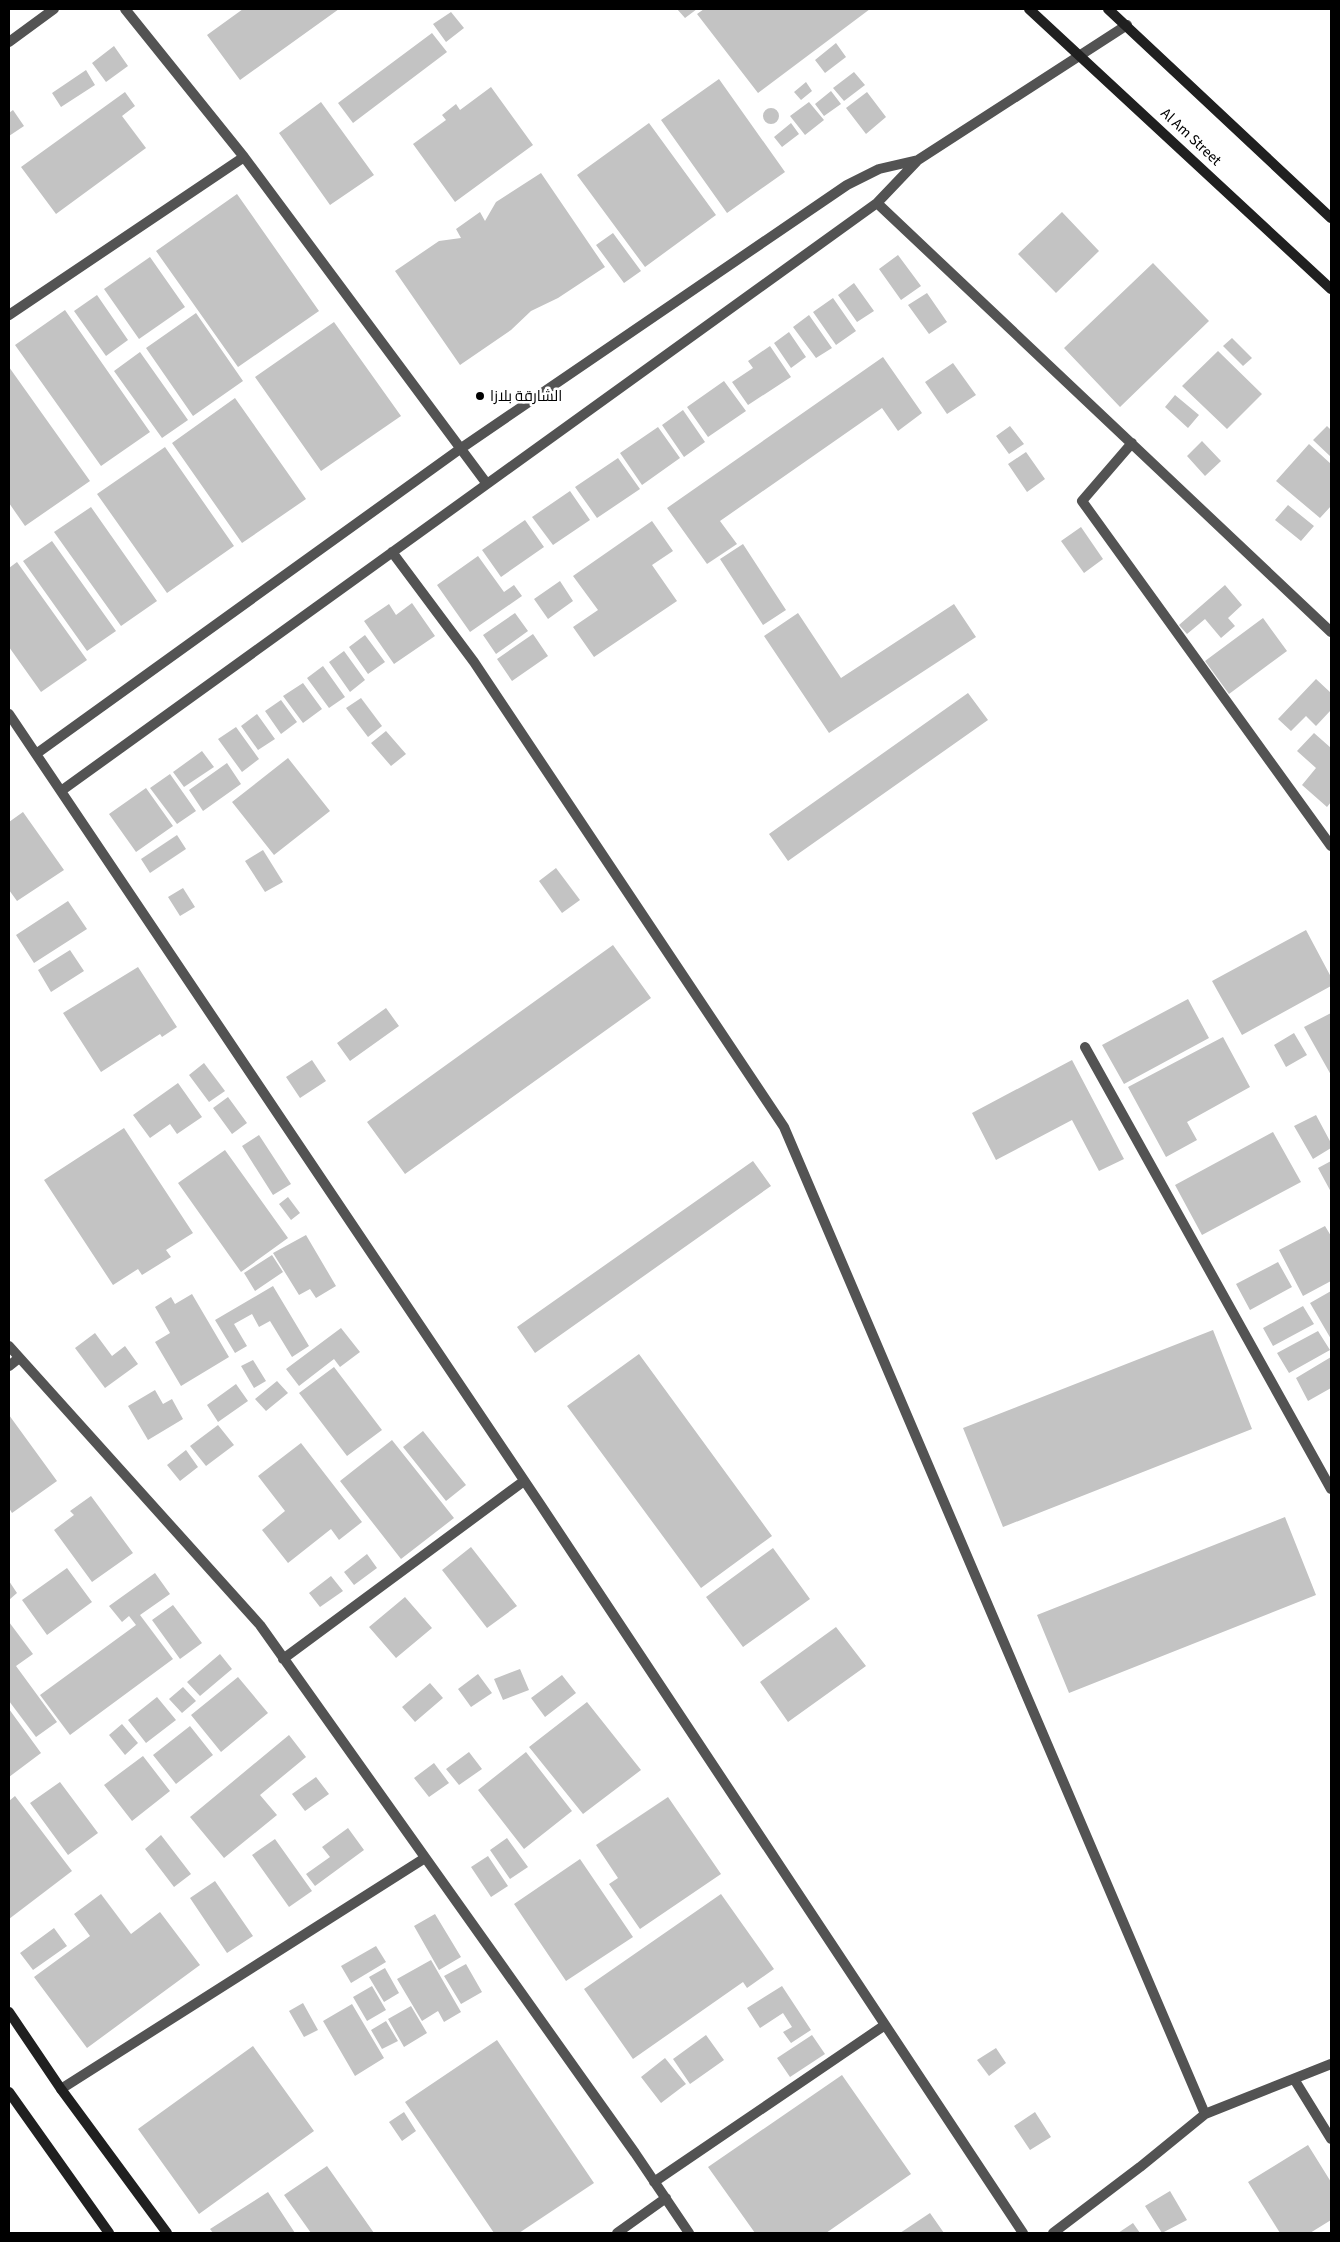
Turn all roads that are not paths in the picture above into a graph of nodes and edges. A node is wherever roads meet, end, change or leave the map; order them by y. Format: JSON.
{"nodes":[{"id":1,"x":54,"y":9,"type":"edge"},
{"id":2,"x":125,"y":9,"type":"edge"},
{"id":3,"x":1029,"y":9,"type":"edge"},
{"id":4,"x":1108,"y":9,"type":"edge"},
{"id":5,"x":1127,"y":25,"type":"junction"},
{"id":6,"x":9,"y":42,"type":"edge"},
{"id":7,"x":1081,"y":55,"type":"junction"},
{"id":8,"x":244,"y":157,"type":"junction"},
{"id":9,"x":918,"y":160,"type":"junction"},
{"id":10,"x":877,"y":203,"type":"junction"},
{"id":11,"x":1331,"y":218,"type":"edge"},
{"id":12,"x":1331,"y":289,"type":"edge"},
{"id":13,"x":9,"y":315,"type":"edge"},
{"id":14,"x":1132,"y":443,"type":"junction"},
{"id":15,"x":460,"y":449,"type":"junction"},
{"id":16,"x":487,"y":484,"type":"junction"},
{"id":17,"x":392,"y":552,"type":"junction"},
{"id":18,"x":1331,"y":632,"type":"edge"},
{"id":19,"x":9,"y":714,"type":"edge"},
{"id":20,"x":36,"y":754,"type":"junction"},
{"id":21,"x":61,"y":791,"type":"junction"},
{"id":22,"x":1331,"y":846,"type":"edge"},
{"id":23,"x":1085,"y":1047,"type":"dead end"},
{"id":24,"x":9,"y":1346,"type":"edge"},
{"id":25,"x":19,"y":1358,"type":"junction"},
{"id":26,"x":9,"y":1366,"type":"edge"},
{"id":27,"x":524,"y":1480,"type":"junction"},
{"id":28,"x":1331,"y":1489,"type":"edge"},
{"id":29,"x":283,"y":1658,"type":"junction"},
{"id":30,"x":425,"y":1858,"type":"junction"},
{"id":31,"x":9,"y":2012,"type":"edge"},
{"id":32,"x":885,"y":2025,"type":"junction"},
{"id":33,"x":1331,"y":2064,"type":"edge"},
{"id":34,"x":1294,"y":2079,"type":"junction"},
{"id":35,"x":61,"y":2089,"type":"junction"},
{"id":36,"x":9,"y":2092,"type":"edge"},
{"id":37,"x":1205,"y":2114,"type":"junction"},
{"id":38,"x":1331,"y":2139,"type":"edge"},
{"id":39,"x":654,"y":2182,"type":"junction"},
{"id":40,"x":666,"y":2198,"type":"junction"},
{"id":41,"x":109,"y":2233,"type":"edge"},
{"id":42,"x":167,"y":2233,"type":"edge"},
{"id":43,"x":617,"y":2233,"type":"edge"},
{"id":44,"x":689,"y":2233,"type":"edge"},
{"id":45,"x":1022,"y":2233,"type":"edge"},
{"id":46,"x":1053,"y":2233,"type":"edge"}],
"edges":[{"from":1,"to":6,"type":"street"},
{"from":2,"to":8,"type":"street"},
{"from":3,"to":7,"type":"main road","name":"Al Am Street"},
{"from":4,"to":5,"type":"main road"},
{"from":5,"to":7,"type":"street"},
{"from":5,"to":11,"type":"main road"},
{"from":7,"to":9,"type":"street"},
{"from":7,"to":12,"type":"main road","name":"Al Am Street"},
{"from":8,"to":13,"type":"street"},
{"from":8,"to":15,"type":"street"},
{"from":9,"to":10,"type":"street"},
{"from":9,"to":15,"type":"street"},
{"from":10,"to":14,"type":"street"},
{"from":10,"to":16,"type":"street"},
{"from":14,"to":18,"type":"street"},
{"from":14,"to":22,"type":"street"},
{"from":15,"to":16,"type":"street"},
{"from":15,"to":20,"type":"street"},
{"from":16,"to":17,"type":"street"},
{"from":17,"to":21,"type":"street"},
{"from":17,"to":37,"type":"street"},
{"from":19,"to":20,"type":"street"},
{"from":20,"to":21,"type":"street"},
{"from":21,"to":27,"type":"street"},
{"from":23,"to":28,"type":"street"},
{"from":24,"to":25,"type":"street"},
{"from":25,"to":26,"type":"street"},
{"from":25,"to":29,"type":"street"},
{"from":27,"to":29,"type":"street"},
{"from":27,"to":32,"type":"street"},
{"from":29,"to":30,"type":"street"},
{"from":30,"to":35,"type":"street"},
{"from":30,"to":39,"type":"street"},
{"from":31,"to":35,"type":"main road"},
{"from":32,"to":39,"type":"street"},
{"from":32,"to":45,"type":"street"},
{"from":33,"to":34,"type":"street"},
{"from":34,"to":37,"type":"street"},
{"from":34,"to":38,"type":"street"},
{"from":35,"to":42,"type":"main road"},
{"from":36,"to":41,"type":"main road"},
{"from":37,"to":46,"type":"street"},
{"from":39,"to":40,"type":"street"},
{"from":40,"to":43,"type":"street"},
{"from":40,"to":44,"type":"street"}]}
